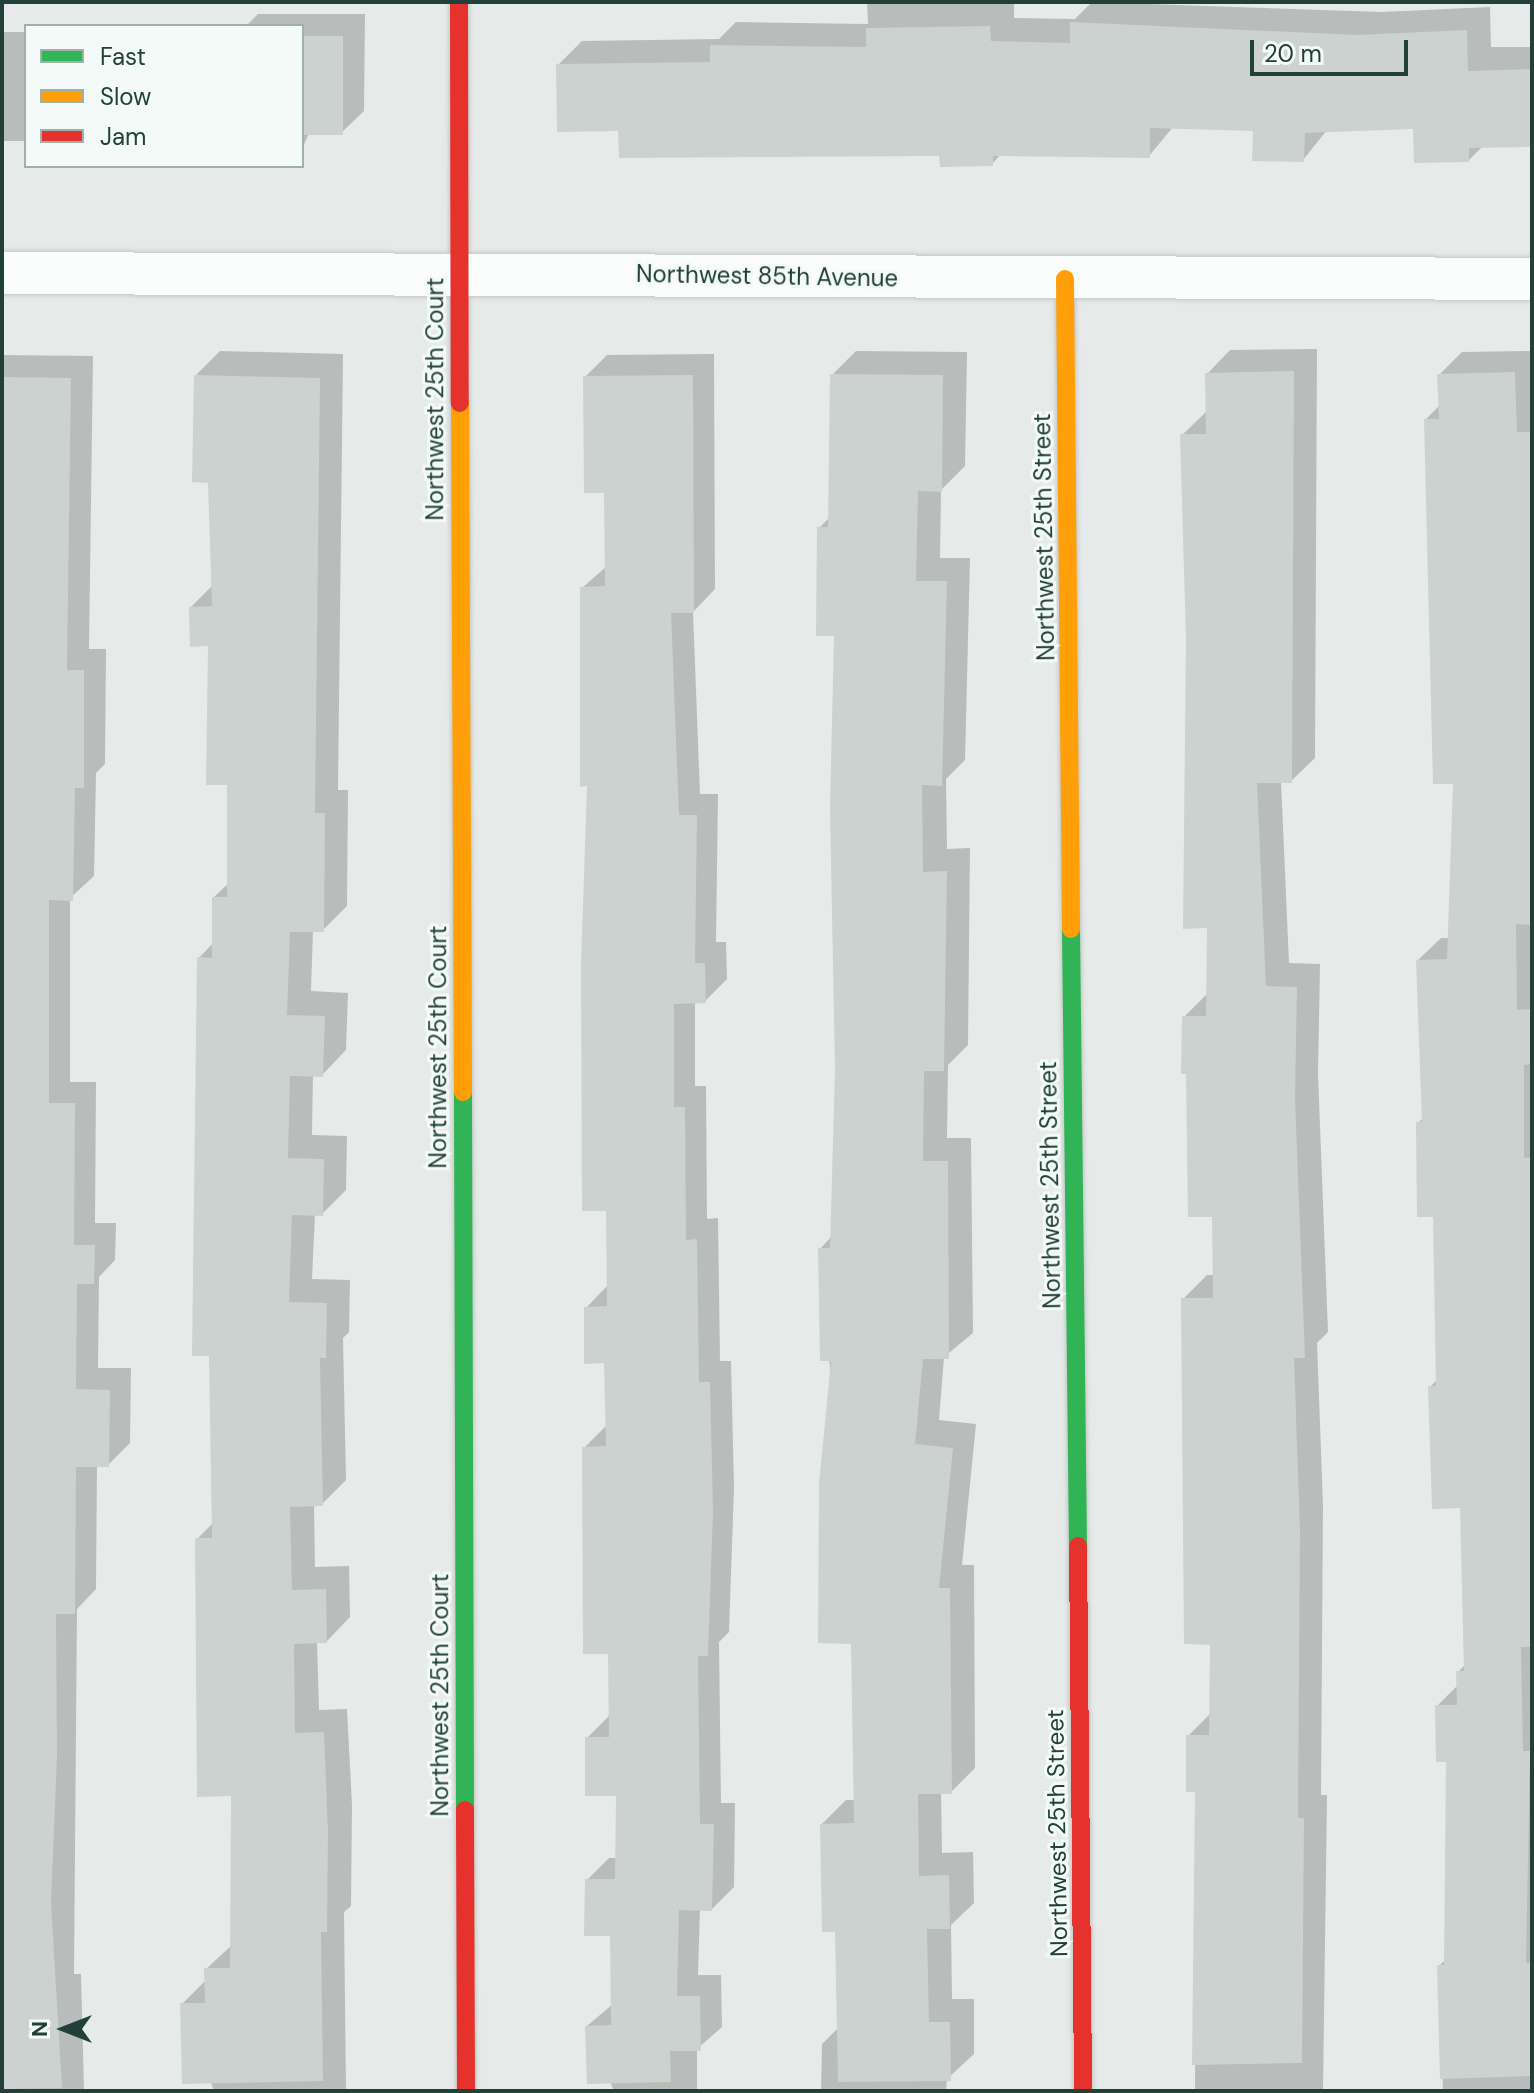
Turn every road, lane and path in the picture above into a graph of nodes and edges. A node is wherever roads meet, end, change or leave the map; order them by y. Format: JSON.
{"nodes":[{"id":1,"x":459,"y":2,"type":"edge"},
{"id":2,"x":2,"y":273,"type":"edge"},
{"id":3,"x":459,"y":273,"type":"junction"},
{"id":4,"x":1065,"y":279,"type":"junction"},
{"id":5,"x":1532,"y":279,"type":"edge"},
{"id":6,"x":466,"y":2091,"type":"edge"},
{"id":7,"x":1083,"y":2091,"type":"edge"}],
"edges":[{"from":1,"to":3,"type":"street","name":"Northwest 25th Court"},
{"from":2,"to":3,"type":"street","name":"Northwest 85th Avenue"},
{"from":3,"to":4,"type":"street","name":"Northwest 85th Avenue"},
{"from":3,"to":6,"type":"street","name":"Northwest 25th Court"},
{"from":4,"to":5,"type":"street","name":"Northwest 85th Avenue"},
{"from":4,"to":7,"type":"street","name":"Northwest 25th Street"}]}
